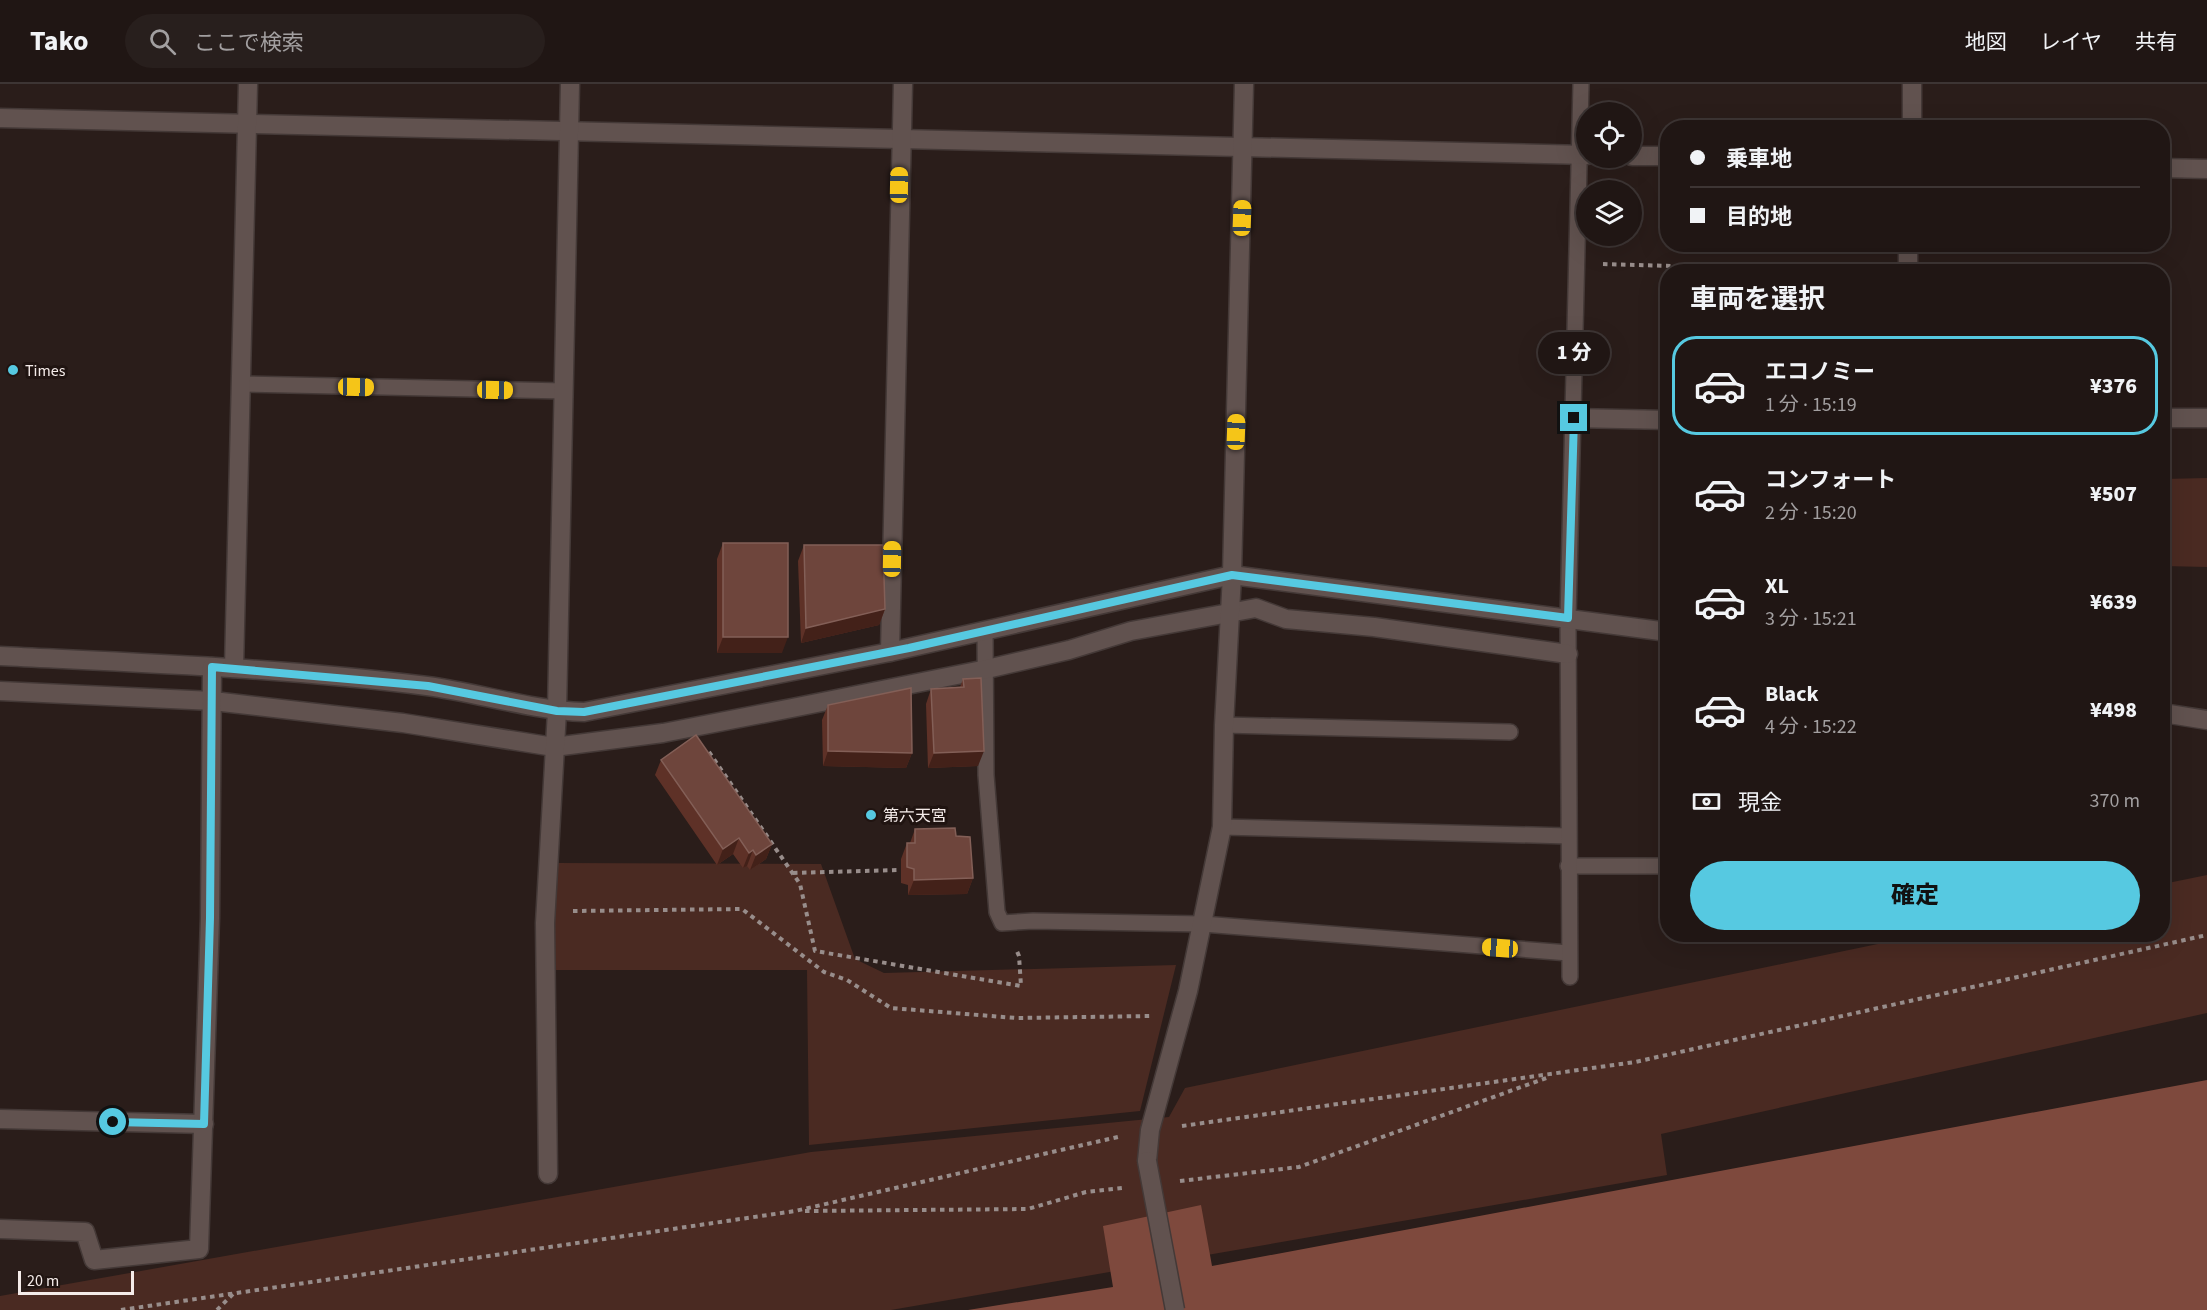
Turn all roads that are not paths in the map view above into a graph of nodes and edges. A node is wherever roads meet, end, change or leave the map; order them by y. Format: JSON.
{"nodes":[{"id":1,"x":248,"y":84,"type":"edge"},
{"id":2,"x":570,"y":84,"type":"edge"},
{"id":3,"x":903,"y":84,"type":"edge"},
{"id":4,"x":1244,"y":84,"type":"edge"},
{"id":5,"x":1581,"y":84,"type":"edge"},
{"id":6,"x":1912,"y":84,"type":"edge"},
{"id":7,"x":1582,"y":102,"type":"edge"},
{"id":8,"x":0,"y":117,"type":"edge"},
{"id":9,"x":1911,"y":120,"type":"edge"},
{"id":10,"x":247,"y":124,"type":"junction"},
{"id":11,"x":569,"y":131,"type":"junction"},
{"id":12,"x":900,"y":138,"type":"junction"},
{"id":13,"x":1244,"y":146,"type":"junction"},
{"id":14,"x":1576,"y":155,"type":"edge"},
{"id":15,"x":1642,"y":156,"type":"edge"},
{"id":16,"x":1660,"y":156,"type":"edge"},
{"id":17,"x":1582,"y":168,"type":"edge"},
{"id":18,"x":2170,"y":168,"type":"edge"},
{"id":19,"x":2207,"y":169,"type":"edge"},
{"id":20,"x":241,"y":384,"type":"junction"},
{"id":21,"x":564,"y":391,"type":"junction"},
{"id":22,"x":1574,"y":418,"type":"junction"},
{"id":23,"x":2170,"y":418,"type":"edge"},
{"id":24,"x":2207,"y":418,"type":"edge"},
{"id":25,"x":1660,"y":420,"type":"edge"},
{"id":26,"x":1232,"y":575,"type":"junction"},
{"id":27,"x":1230,"y":614,"type":"junction"},
{"id":28,"x":1568,"y":618,"type":"junction"},
{"id":29,"x":1660,"y":631,"type":"edge"},
{"id":30,"x":985,"y":632,"type":"junction"},
{"id":31,"x":890,"y":652,"type":"junction"},
{"id":32,"x":1568,"y":654,"type":"junction"},
{"id":33,"x":0,"y":656,"type":"edge"},
{"id":34,"x":212,"y":667,"type":"junction"},
{"id":35,"x":234,"y":668,"type":"junction"},
{"id":36,"x":987,"y":669,"type":"junction"},
{"id":37,"x":0,"y":690,"type":"edge"},
{"id":38,"x":213,"y":701,"type":"junction"},
{"id":39,"x":557,"y":711,"type":"junction"},
{"id":40,"x":2170,"y":713,"type":"edge"},
{"id":41,"x":2207,"y":720,"type":"edge"},
{"id":42,"x":1224,"y":725,"type":"junction"},
{"id":43,"x":1510,"y":732,"type":"dead end"},
{"id":44,"x":554,"y":747,"type":"junction"},
{"id":45,"x":1222,"y":827,"type":"junction"},
{"id":46,"x":1568,"y":836,"type":"junction"},
{"id":47,"x":1568,"y":866,"type":"junction"},
{"id":48,"x":1660,"y":866,"type":"edge"},
{"id":49,"x":1203,"y":924,"type":"junction"},
{"id":50,"x":1569,"y":953,"type":"junction"},
{"id":51,"x":1570,"y":977,"type":"dead end"},
{"id":52,"x":0,"y":1119,"type":"edge"},
{"id":53,"x":204,"y":1124,"type":"junction"},
{"id":54,"x":548,"y":1174,"type":"dead end"},
{"id":55,"x":0,"y":1229,"type":"edge"},
{"id":56,"x":1175,"y":1310,"type":"edge"}],
"edges":[{"from":1,"to":10,"type":"street"},
{"from":2,"to":11,"type":"street"},
{"from":3,"to":12,"type":"street"},
{"from":4,"to":13,"type":"street"},
{"from":5,"to":7,"type":"lane"},
{"from":6,"to":9,"type":"street"},
{"from":8,"to":10,"type":"street"},
{"from":10,"to":11,"type":"street"},
{"from":10,"to":20,"type":"street"},
{"from":11,"to":12,"type":"street"},
{"from":11,"to":21,"type":"street"},
{"from":12,"to":13,"type":"street"},
{"from":12,"to":31,"type":"street"},
{"from":13,"to":14,"type":"street"},
{"from":13,"to":26,"type":"street"},
{"from":15,"to":16,"type":"street"},
{"from":17,"to":22,"type":"lane"},
{"from":18,"to":19,"type":"street"},
{"from":20,"to":21,"type":"lane"},
{"from":20,"to":35,"type":"street"},
{"from":21,"to":39,"type":"street"},
{"from":22,"to":25,"type":"street"},
{"from":22,"to":28,"type":"lane"},
{"from":23,"to":24,"type":"street"},
{"from":26,"to":27,"type":"street"},
{"from":26,"to":28,"type":"street"},
{"from":26,"to":30,"type":"street"},
{"from":27,"to":32,"type":"street"},
{"from":27,"to":36,"type":"street"},
{"from":27,"to":42,"type":"street"},
{"from":28,"to":29,"type":"street"},
{"from":28,"to":32,"type":"lane"},
{"from":30,"to":31,"type":"street"},
{"from":30,"to":36,"type":"lane"},
{"from":31,"to":39,"type":"street"},
{"from":32,"to":46,"type":"lane"},
{"from":33,"to":34,"type":"street"},
{"from":34,"to":35,"type":"street"},
{"from":34,"to":38,"type":"street"},
{"from":35,"to":39,"type":"street"},
{"from":36,"to":44,"type":"street"},
{"from":36,"to":49,"type":"lane"},
{"from":37,"to":38,"type":"street"},
{"from":38,"to":44,"type":"street"},
{"from":38,"to":53,"type":"street"},
{"from":39,"to":44,"type":"street"},
{"from":40,"to":41,"type":"street"},
{"from":42,"to":43,"type":"lane"},
{"from":42,"to":45,"type":"street"},
{"from":44,"to":54,"type":"street"},
{"from":45,"to":46,"type":"lane"},
{"from":45,"to":49,"type":"street"},
{"from":46,"to":47,"type":"lane"},
{"from":47,"to":48,"type":"lane"},
{"from":47,"to":50,"type":"lane"},
{"from":49,"to":50,"type":"lane"},
{"from":49,"to":56,"type":"street","bridge":true},
{"from":50,"to":51,"type":"lane"},
{"from":52,"to":53,"type":"street"},
{"from":53,"to":55,"type":"street"}]}
